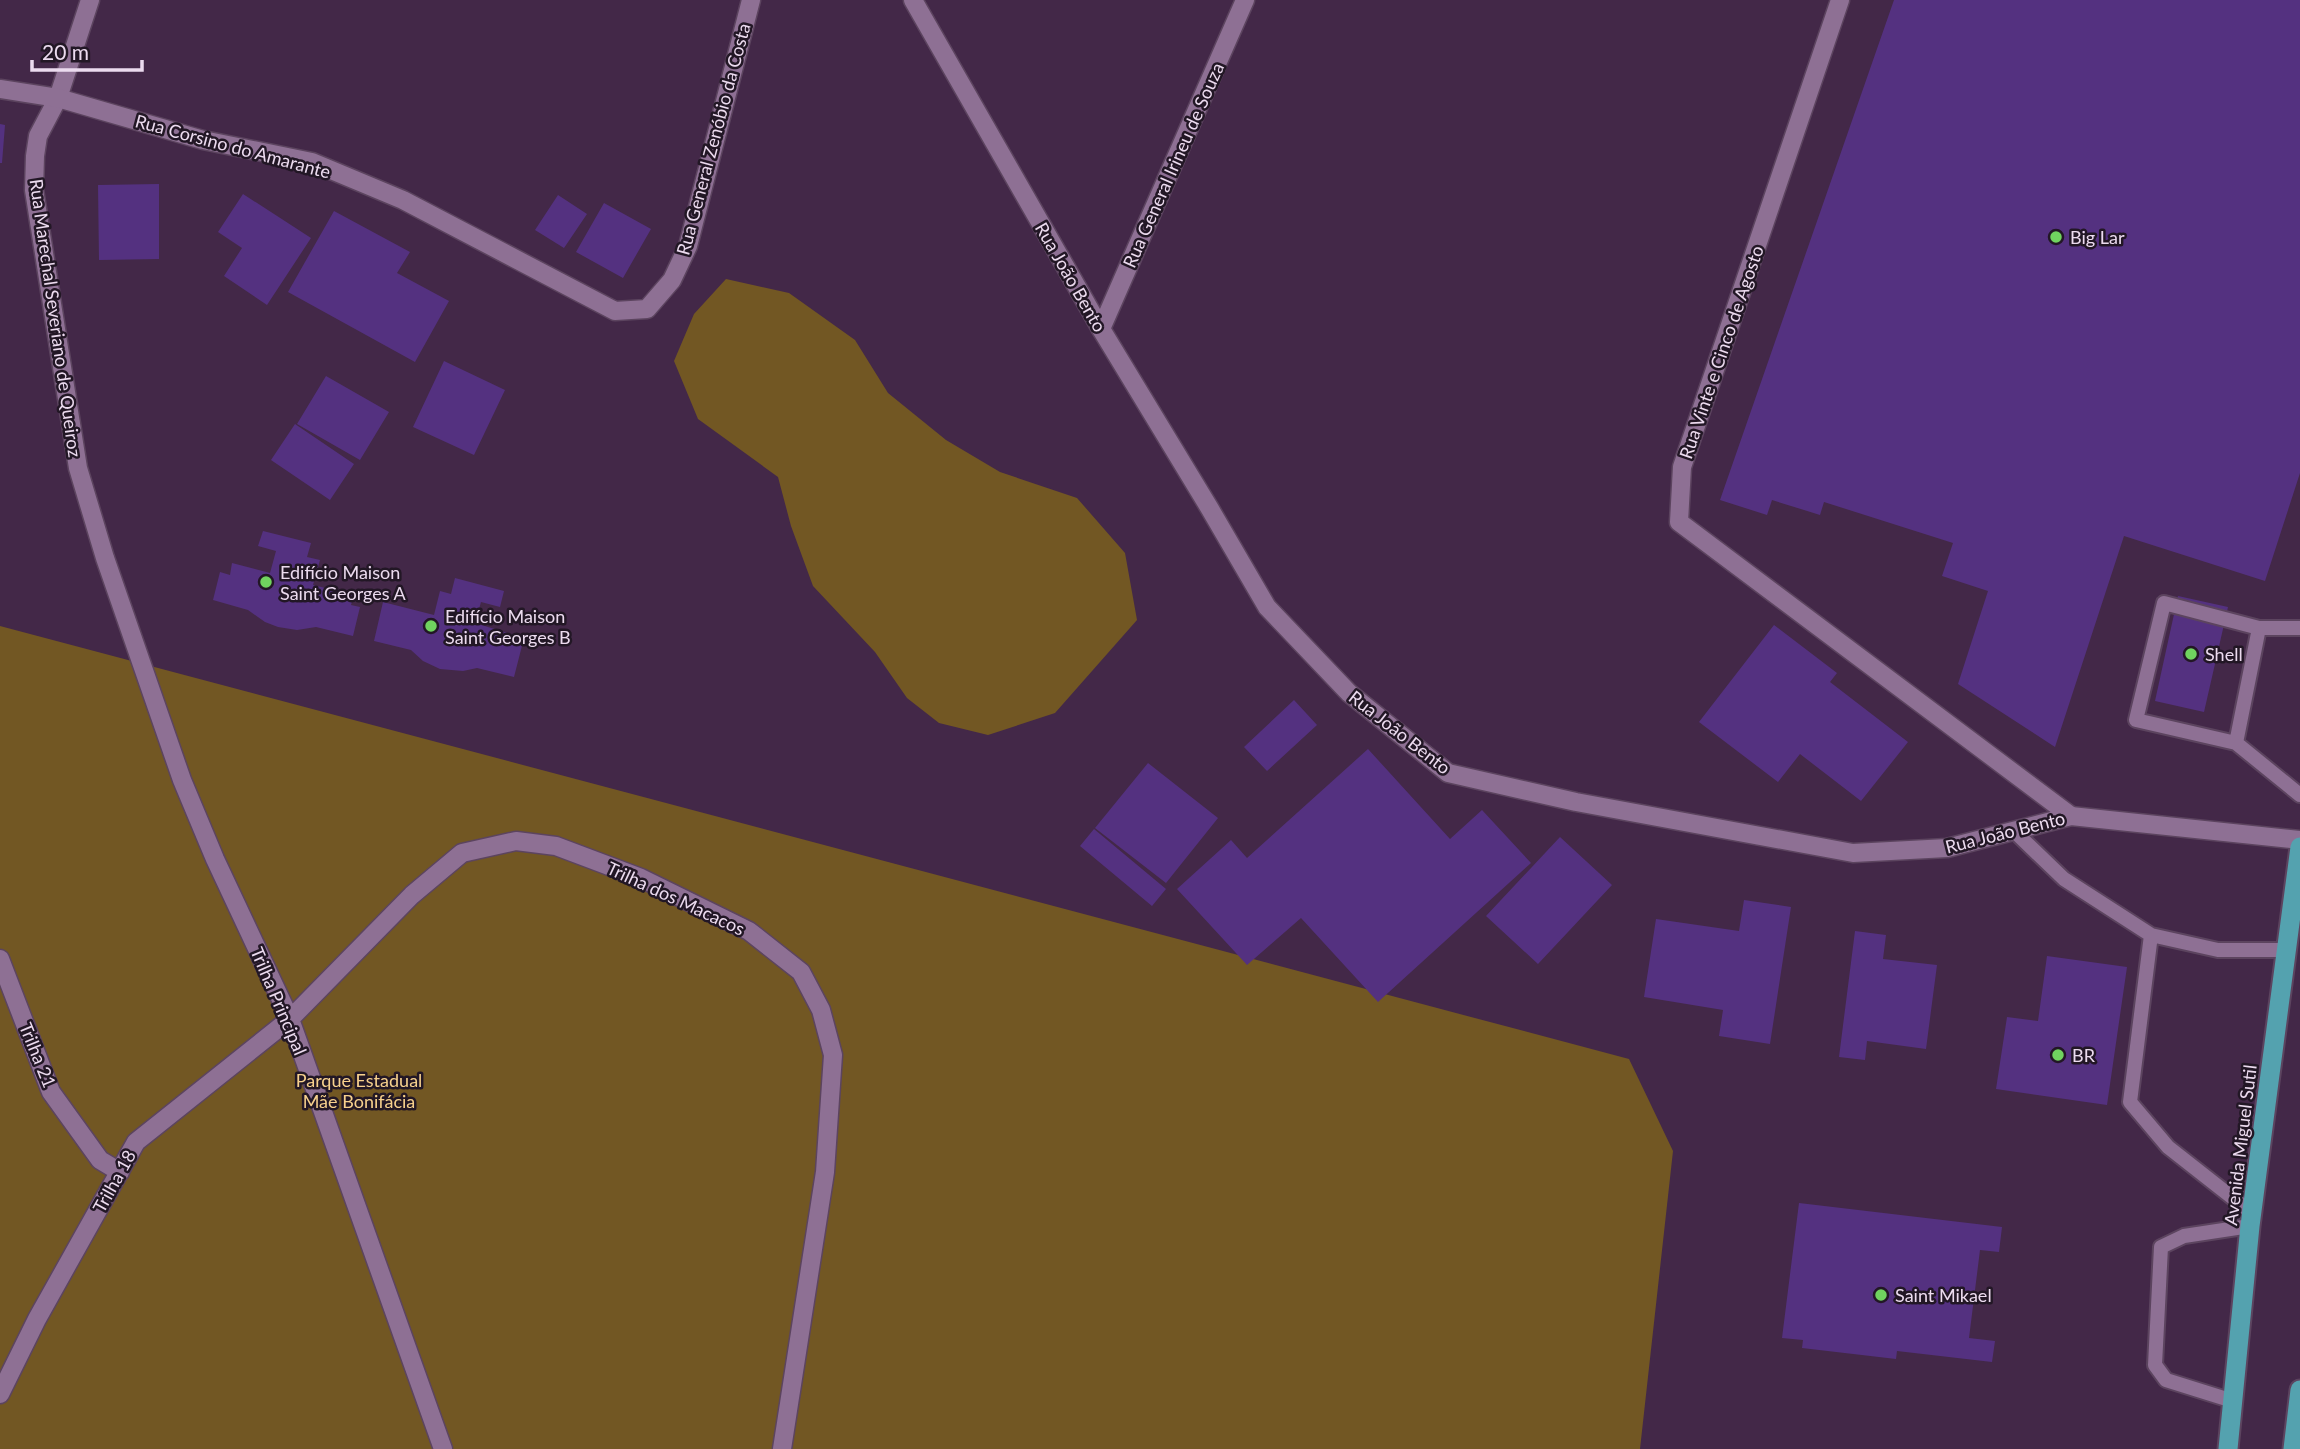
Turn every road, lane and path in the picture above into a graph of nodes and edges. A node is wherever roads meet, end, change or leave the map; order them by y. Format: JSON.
{"nodes":[{"id":1,"x":90,"y":0,"type":"edge"},
{"id":2,"x":751,"y":0,"type":"edge"},
{"id":3,"x":913,"y":0,"type":"edge"},
{"id":4,"x":1245,"y":0,"type":"edge"},
{"id":5,"x":1840,"y":0,"type":"edge"},
{"id":6,"x":0,"y":89,"type":"edge"},
{"id":7,"x":58,"y":98,"type":"junction"},
{"id":8,"x":647,"y":309,"type":"joint"},
{"id":9,"x":1101,"y":330,"type":"junction"},
{"id":10,"x":2259,"y":628,"type":"junction"},
{"id":11,"x":2300,"y":628,"type":"edge"},
{"id":12,"x":131,"y":638,"type":"joint"},
{"id":13,"x":2236,"y":743,"type":"junction"},
{"id":14,"x":2300,"y":795,"type":"edge"},
{"id":15,"x":2071,"y":816,"type":"junction"},
{"id":16,"x":2014,"y":831,"type":"junction"},
{"id":17,"x":2300,"y":841,"type":"edge"},
{"id":18,"x":2300,"y":847,"type":"edge"},
{"id":19,"x":2151,"y":935,"type":"junction"},
{"id":20,"x":2287,"y":950,"type":"junction"},
{"id":21,"x":0,"y":959,"type":"edge"},
{"id":22,"x":290,"y":1019,"type":"junction"},
{"id":23,"x":120,"y":1172,"type":"junction"},
{"id":24,"x":2251,"y":1219,"type":"junction"},
{"id":25,"x":2300,"y":1390,"type":"edge"},
{"id":26,"x":0,"y":1395,"type":"edge"},
{"id":27,"x":2233,"y":1401,"type":"junction"},
{"id":28,"x":443,"y":1449,"type":"edge"},
{"id":29,"x":782,"y":1449,"type":"edge"},
{"id":30,"x":2228,"y":1449,"type":"edge"},
{"id":31,"x":2294,"y":1449,"type":"edge"}],
"edges":[{"from":1,"to":7,"type":"street","name":"Rua Marechal Severiano de Queiroz"},
{"from":2,"to":8,"type":"street","name":"Rua General Zenóbio da Costa"},
{"from":3,"to":9,"type":"street","name":"Rua João Bento"},
{"from":4,"to":9,"type":"street","name":"Rua General Irineu de Souza"},
{"from":5,"to":15,"type":"street","name":"Rua Vinte e Cinco de Agosto"},
{"from":6,"to":7,"type":"street","name":"Rua Corsino do Amarante"},
{"from":7,"to":8,"type":"street","name":"Rua Corsino do Amarante"},
{"from":7,"to":12,"type":"street","name":"Rua Marechal Severiano de Queiroz"},
{"from":9,"to":16,"type":"street","name":"Rua João Bento"},
{"from":10,"to":11,"type":"lane"},
{"from":10,"to":13,"type":"lane"},
{"from":10,"to":13,"type":"lane"},
{"from":12,"to":22,"type":"street","name":"Trilha Principal"},
{"from":13,"to":14,"type":"lane"},
{"from":15,"to":16,"type":"street","name":"Rua João Bento"},
{"from":15,"to":17,"type":"street","name":"Rua João Bento"},
{"from":16,"to":19,"type":"lane"},
{"from":18,"to":20,"type":"highway","name":"Avenida Miguel Sutil"},
{"from":19,"to":20,"type":"lane"},
{"from":19,"to":24,"type":"lane"},
{"from":20,"to":24,"type":"highway","name":"Avenida Miguel Sutil"},
{"from":21,"to":23,"type":"street","name":"Trilha 21"},
{"from":22,"to":23,"type":"street","name":"Trilha 18"},
{"from":22,"to":28,"type":"street","name":"Trilha Principal"},
{"from":22,"to":29,"type":"street","name":"Trilha dos Macacos"},
{"from":23,"to":26,"type":"street","name":"Trilha 18"},
{"from":24,"to":27,"type":"highway","name":"Avenida Miguel Sutil"},
{"from":24,"to":27,"type":"lane"},
{"from":25,"to":31,"type":"highway"},
{"from":27,"to":30,"type":"highway","name":"Avenida Miguel Sutil"}]}
